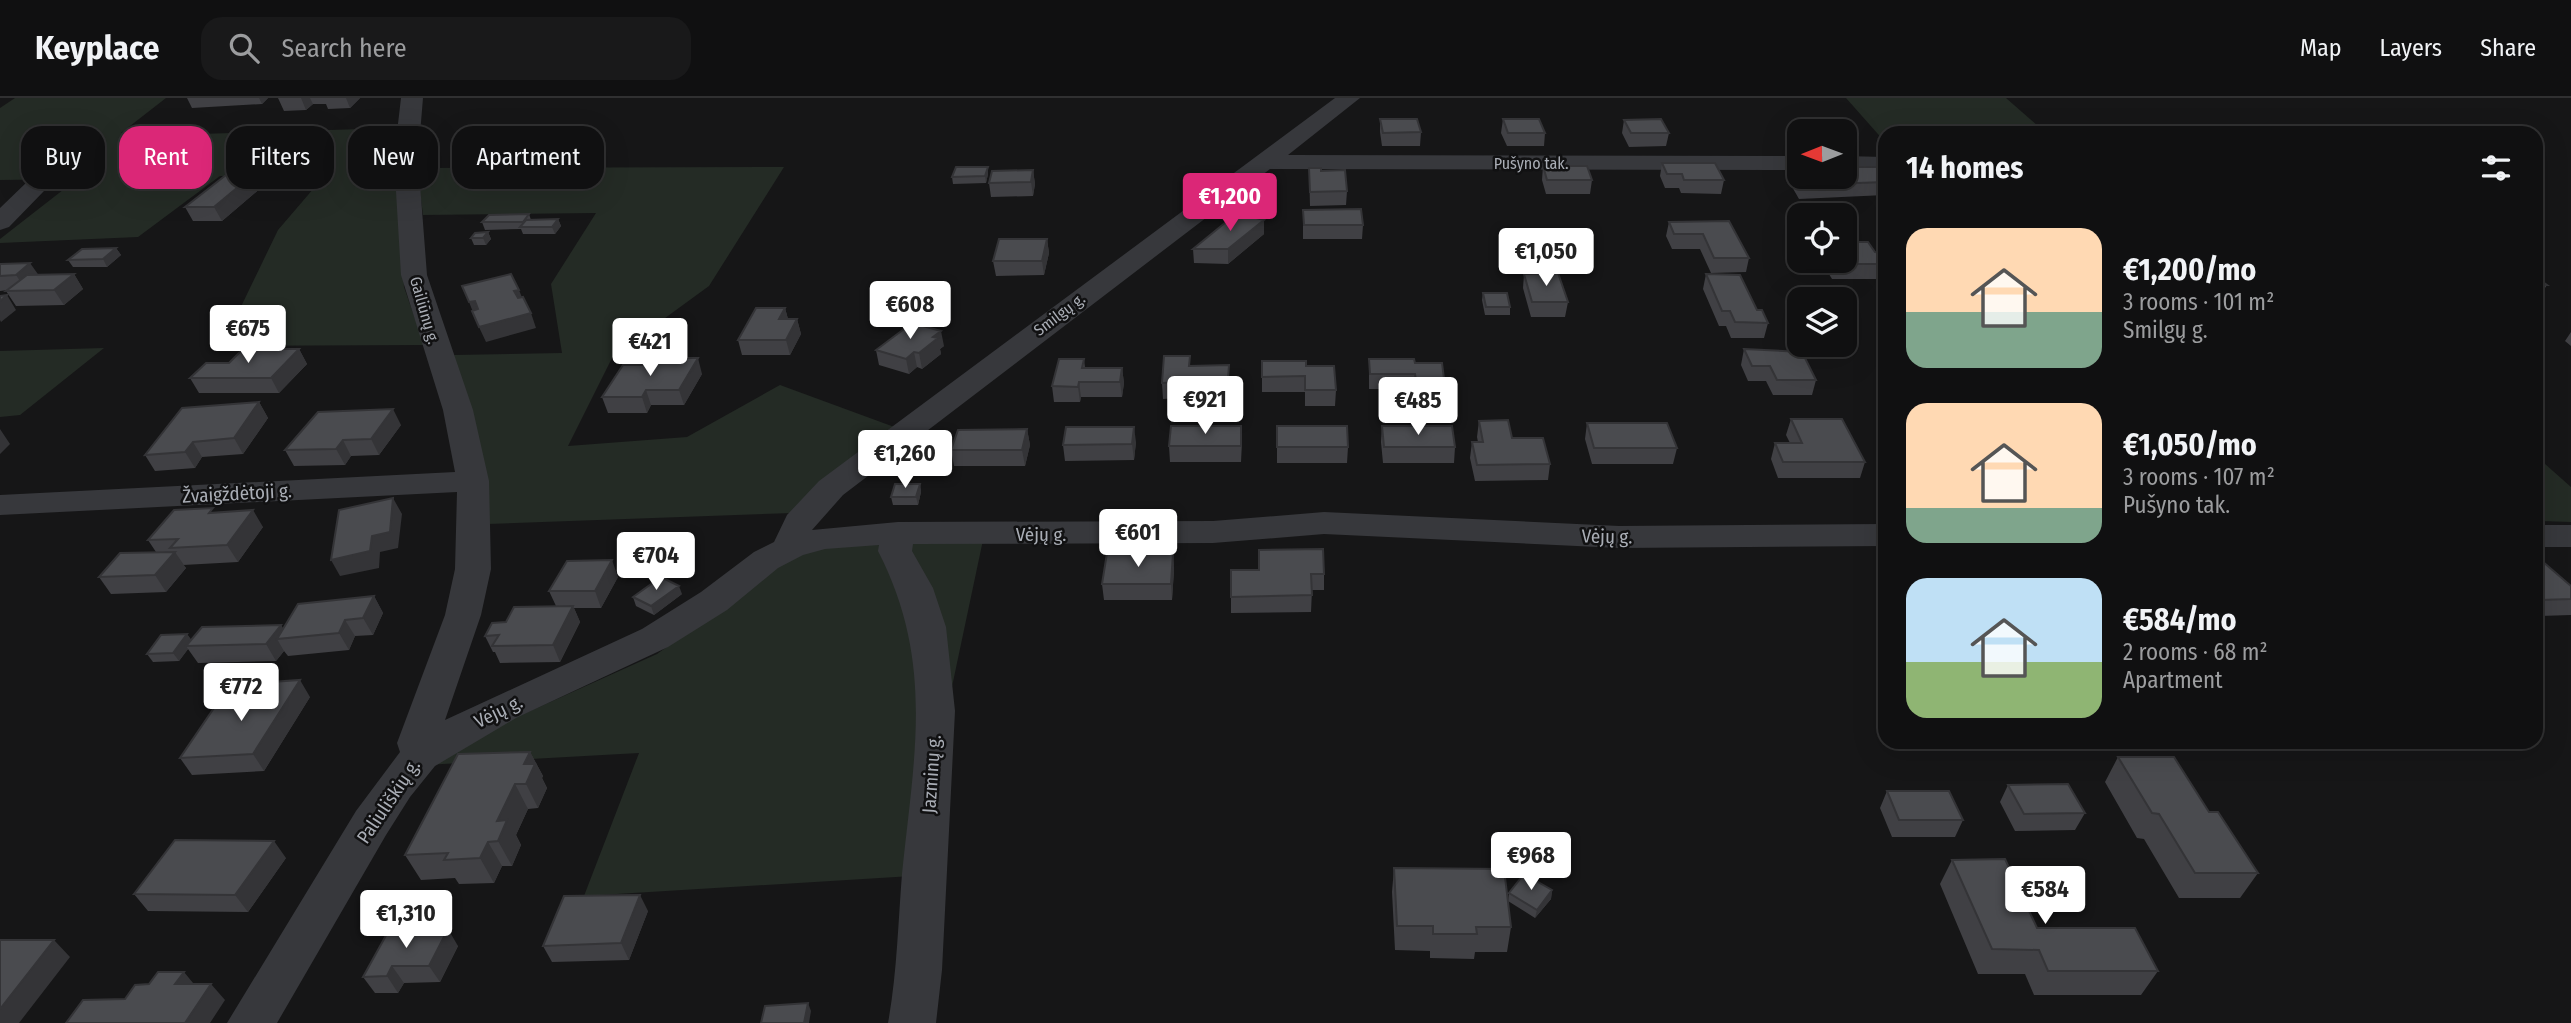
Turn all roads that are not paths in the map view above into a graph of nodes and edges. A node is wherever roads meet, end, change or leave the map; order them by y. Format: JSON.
{"nodes":[{"id":1,"x":412,"y":98,"type":"edge"},
{"id":2,"x":1349,"y":98,"type":"edge"},
{"id":3,"x":1263,"y":162,"type":"junction"},
{"id":4,"x":1787,"y":163,"type":"edge"},
{"id":5,"x":1857,"y":163,"type":"edge"},
{"id":6,"x":1878,"y":164,"type":"edge"},
{"id":7,"x":33,"y":189,"type":"edge"},
{"id":8,"x":0,"y":222,"type":"edge"},
{"id":9,"x":473,"y":481,"type":"junction"},
{"id":10,"x":0,"y":505,"type":"edge"},
{"id":11,"x":474,"y":518,"type":"joint"},
{"id":12,"x":898,"y":533,"type":"junction"},
{"id":13,"x":1878,"y":535,"type":"edge"},
{"id":14,"x":2543,"y":536,"type":"edge"},
{"id":15,"x":2571,"y":536,"type":"edge"},
{"id":16,"x":791,"y":547,"type":"junction"},
{"id":17,"x":421,"y":755,"type":"junction"},
{"id":18,"x":251,"y":1023,"type":"edge"},
{"id":19,"x":912,"y":1023,"type":"edge"}],
"edges":[{"from":1,"to":9,"type":"street","name":"Gailiūnų g."},
{"from":2,"to":3,"type":"street","name":"Smilgų g."},
{"from":3,"to":4,"type":"street","name":"Pušyno tak."},
{"from":3,"to":16,"type":"street","name":"Smilgų g."},
{"from":5,"to":6,"type":"street"},
{"from":7,"to":8,"type":"street"},
{"from":9,"to":10,"type":"street","name":"Žvaigždėtoji g."},
{"from":9,"to":11,"type":"street","name":"Gailiūnų g."},
{"from":11,"to":17,"type":"street","name":"Paliuliškių g."},
{"from":12,"to":13,"type":"street","name":"Vėjų g."},
{"from":12,"to":16,"type":"street","name":"Vėjų g."},
{"from":12,"to":19,"type":"street","name":"Jazminų g."},
{"from":14,"to":15,"type":"street"},
{"from":16,"to":17,"type":"street","name":"Vėjų g."},
{"from":17,"to":18,"type":"street","name":"Paliuliškių g."}]}
